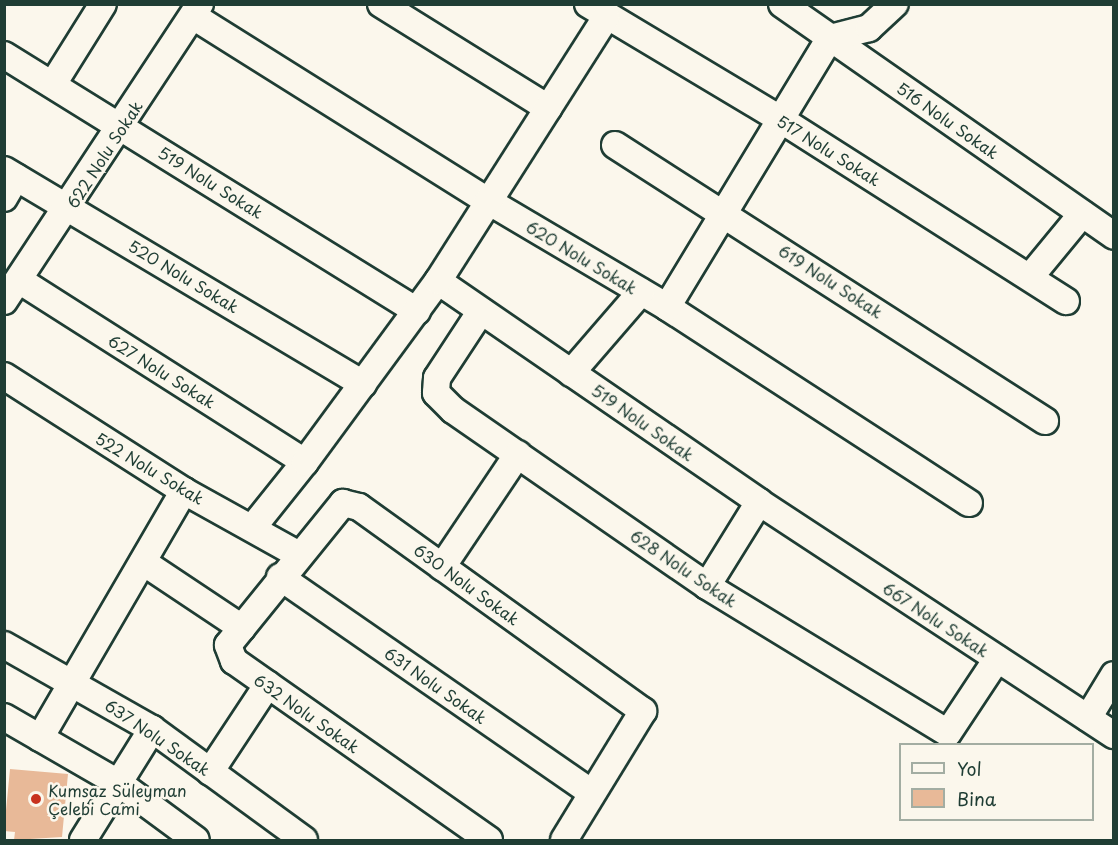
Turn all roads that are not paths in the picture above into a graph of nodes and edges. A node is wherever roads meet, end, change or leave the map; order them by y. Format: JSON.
{"nodes":[{"id":1,"x":103,"y":4,"type":"edge"},
{"id":2,"x":381,"y":4,"type":"edge"},
{"id":3,"x":782,"y":4,"type":"edge"},
{"id":4,"x":895,"y":4,"type":"edge"},
{"id":5,"x":196,"y":10,"type":"edge"},
{"id":6,"x":597,"y":10,"type":"edge"},
{"id":7,"x":830,"y":38,"type":"junction"},
{"id":8,"x":4,"y":55,"type":"edge"},
{"id":9,"x":53,"y":84,"type":"junction"},
{"id":10,"x":548,"y":108,"type":"junction"},
{"id":11,"x":780,"y":119,"type":"junction"},
{"id":12,"x":122,"y":126,"type":"junction"},
{"id":13,"x":615,"y":145,"type":"dead end"},
{"id":14,"x":8,"y":182,"type":"edge"},
{"id":15,"x":489,"y":201,"type":"junction"},
{"id":16,"x":70,"y":207,"type":"junction"},
{"id":17,"x":722,"y":210,"type":"junction"},
{"id":18,"x":1082,"y":214,"type":"junction"},
{"id":19,"x":1113,"y":236,"type":"edge"},
{"id":20,"x":1030,"y":277,"type":"junction"},
{"id":21,"x":438,"y":281,"type":"junction"},
{"id":22,"x":12,"y":290,"type":"edge"},
{"id":23,"x":641,"y":292,"type":"junction"},
{"id":24,"x":1066,"y":301,"type":"dead end"},
{"id":25,"x":667,"y":307,"type":"junction"},
{"id":26,"x":417,"y":311,"type":"junction"},
{"id":27,"x":481,"y":311,"type":"junction"},
{"id":28,"x":571,"y":373,"type":"junction"},
{"id":29,"x":6,"y":382,"type":"edge"},
{"id":30,"x":363,"y":384,"type":"junction"},
{"id":31,"x":1045,"y":421,"type":"dead end"},
{"id":32,"x":518,"y":454,"type":"junction"},
{"id":33,"x":305,"y":462,"type":"junction"},
{"id":34,"x":184,"y":491,"type":"junction"},
{"id":35,"x":759,"y":502,"type":"junction"},
{"id":36,"x":969,"y":503,"type":"dead end"},
{"id":37,"x":253,"y":527,"type":"junction"},
{"id":38,"x":299,"y":555,"type":"junction"},
{"id":39,"x":143,"y":562,"type":"junction"},
{"id":40,"x":442,"y":567,"type":"junction"},
{"id":41,"x":280,"y":577,"type":"junction"},
{"id":42,"x":707,"y":586,"type":"junction"},
{"id":43,"x":242,"y":628,"type":"junction"},
{"id":44,"x":4,"y":645,"type":"edge"},
{"id":45,"x":996,"y":659,"type":"junction"},
{"id":46,"x":1113,"y":675,"type":"edge"},
{"id":47,"x":72,"y":682,"type":"junction"},
{"id":48,"x":267,"y":684,"type":"junction"},
{"id":49,"x":1088,"y":718,"type":"junction"},
{"id":50,"x":5,"y":720,"type":"edge"},
{"id":51,"x":152,"y":729,"type":"junction"},
{"id":52,"x":1113,"y":735,"type":"edge"},
{"id":53,"x":40,"y":738,"type":"junction"},
{"id":54,"x":210,"y":772,"type":"junction"},
{"id":55,"x":120,"y":784,"type":"junction"},
{"id":56,"x":592,"y":793,"type":"junction"},
{"id":57,"x":83,"y":840,"type":"edge"},
{"id":58,"x":196,"y":840,"type":"edge"},
{"id":59,"x":304,"y":840,"type":"edge"},
{"id":60,"x":489,"y":840,"type":"edge"},
{"id":61,"x":564,"y":840,"type":"edge"}],
"edges":[{"from":1,"to":9,"type":"street"},
{"from":2,"to":10,"type":"street"},
{"from":3,"to":7,"type":"street","name":"516 Nolu Sokak"},
{"from":4,"to":7,"type":"street"},
{"from":5,"to":12,"type":"street","name":"622 Nolu Sokak"},
{"from":5,"to":15,"type":"street","name":"620 Nolu Sokak"},
{"from":6,"to":10,"type":"street"},
{"from":6,"to":11,"type":"street","name":"517 Nolu Sokak"},
{"from":7,"to":11,"type":"street"},
{"from":7,"to":18,"type":"street","name":"516 Nolu Sokak"},
{"from":8,"to":9,"type":"street","name":"519 Nolu Sokak"},
{"from":9,"to":12,"type":"street","name":"519 Nolu Sokak"},
{"from":10,"to":15,"type":"street"},
{"from":11,"to":17,"type":"street"},
{"from":11,"to":20,"type":"street","name":"517 Nolu Sokak"},
{"from":12,"to":16,"type":"street","name":"622 Nolu Sokak"},
{"from":12,"to":26,"type":"street","name":"519 Nolu Sokak"},
{"from":13,"to":17,"type":"street","name":"619 Nolu Sokak"},
{"from":14,"to":16,"type":"street","name":"520 Nolu Sokak"},
{"from":15,"to":21,"type":"street"},
{"from":15,"to":23,"type":"street","name":"620 Nolu Sokak"},
{"from":16,"to":22,"type":"street","name":"622 Nolu Sokak"},
{"from":16,"to":30,"type":"street","name":"520 Nolu Sokak"},
{"from":17,"to":25,"type":"street"},
{"from":17,"to":31,"type":"street","name":"619 Nolu Sokak"},
{"from":18,"to":19,"type":"street","name":"516 Nolu Sokak"},
{"from":18,"to":20,"type":"street"},
{"from":20,"to":24,"type":"street","name":"517 Nolu Sokak"},
{"from":21,"to":26,"type":"street"},
{"from":21,"to":27,"type":"street","name":"519 Nolu Sokak"},
{"from":22,"to":33,"type":"street","name":"627 Nolu Sokak"},
{"from":23,"to":25,"type":"street","name":"620 Nolu Sokak"},
{"from":23,"to":28,"type":"street"},
{"from":25,"to":36,"type":"street","name":"620 Nolu Sokak"},
{"from":26,"to":30,"type":"street"},
{"from":27,"to":28,"type":"street","name":"519 Nolu Sokak"},
{"from":27,"to":32,"type":"street","name":"628 Nolu Sokak"},
{"from":28,"to":35,"type":"street","name":"519 Nolu Sokak"},
{"from":29,"to":34,"type":"street","name":"522 Nolu Sokak"},
{"from":30,"to":33,"type":"street"},
{"from":32,"to":40,"type":"street"},
{"from":32,"to":42,"type":"street","name":"628 Nolu Sokak"},
{"from":33,"to":37,"type":"street"},
{"from":34,"to":37,"type":"street","name":"522 Nolu Sokak"},
{"from":34,"to":39,"type":"street"},
{"from":35,"to":42,"type":"street"},
{"from":35,"to":45,"type":"street","name":"667 Nolu Sokak"},
{"from":37,"to":38,"type":"street","name":"522 Nolu Sokak"},
{"from":38,"to":40,"type":"street","name":"630 Nolu Sokak"},
{"from":38,"to":41,"type":"street","name":"632 Nolu Sokak"},
{"from":39,"to":43,"type":"street"},
{"from":39,"to":47,"type":"street"},
{"from":40,"to":56,"type":"street","name":"630 Nolu Sokak"},
{"from":41,"to":43,"type":"street","name":"632 Nolu Sokak"},
{"from":41,"to":56,"type":"street","name":"631 Nolu Sokak"},
{"from":42,"to":45,"type":"street","name":"628 Nolu Sokak"},
{"from":43,"to":48,"type":"street","name":"632 Nolu Sokak"},
{"from":44,"to":47,"type":"street","name":"637 Nolu Sokak"},
{"from":45,"to":49,"type":"street","name":"667 Nolu Sokak"},
{"from":46,"to":49,"type":"street"},
{"from":47,"to":51,"type":"street","name":"637 Nolu Sokak"},
{"from":47,"to":53,"type":"street"},
{"from":48,"to":54,"type":"street"},
{"from":48,"to":60,"type":"street","name":"632 Nolu Sokak"},
{"from":49,"to":52,"type":"street","name":"667 Nolu Sokak"},
{"from":50,"to":53,"type":"street"},
{"from":51,"to":54,"type":"street","name":"637 Nolu Sokak"},
{"from":51,"to":55,"type":"street"},
{"from":53,"to":55,"type":"street"},
{"from":54,"to":59,"type":"street","name":"637 Nolu Sokak"},
{"from":55,"to":57,"type":"street"},
{"from":55,"to":58,"type":"street"},
{"from":56,"to":61,"type":"street"}]}
